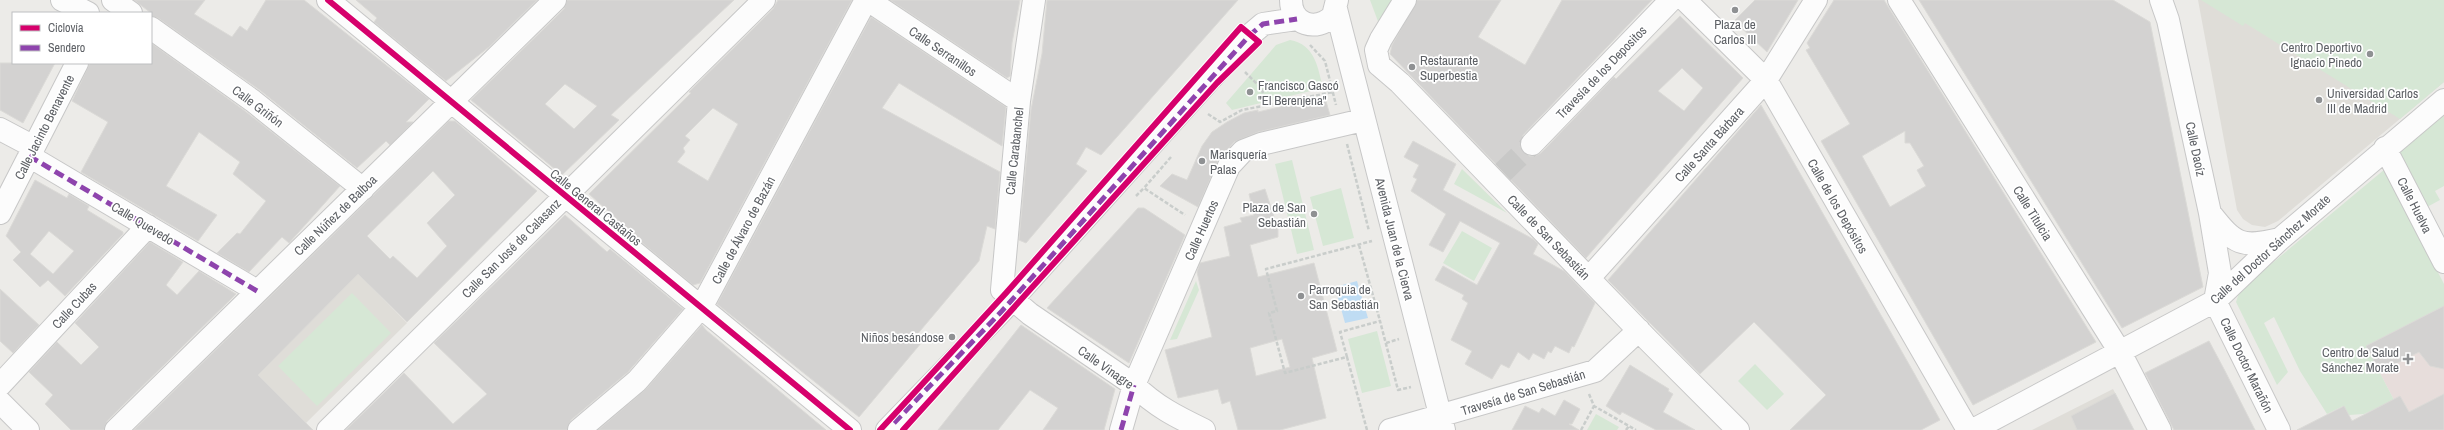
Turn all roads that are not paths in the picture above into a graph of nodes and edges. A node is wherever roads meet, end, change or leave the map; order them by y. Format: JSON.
{"nodes":[{"id":1,"x":62,"y":0,"type":"edge"},
{"id":2,"x":109,"y":0,"type":"edge"},
{"id":3,"x":113,"y":0,"type":"edge"},
{"id":4,"x":328,"y":0,"type":"edge"},
{"id":5,"x":555,"y":0,"type":"edge"},
{"id":6,"x":764,"y":0,"type":"edge"},
{"id":7,"x":867,"y":0,"type":"edge"},
{"id":8,"x":1034,"y":0,"type":"edge"},
{"id":9,"x":1405,"y":0,"type":"edge"},
{"id":10,"x":1671,"y":0,"type":"edge"},
{"id":11,"x":1685,"y":0,"type":"edge"},
{"id":12,"x":1816,"y":0,"type":"edge"},
{"id":13,"x":1899,"y":0,"type":"edge"},
{"id":14,"x":2161,"y":0,"type":"edge"},
{"id":15,"x":1337,"y":5,"type":"edge"},
{"id":16,"x":1294,"y":10,"type":"edge"},
{"id":17,"x":86,"y":12,"type":"edge"},
{"id":18,"x":103,"y":12,"type":"edge"},
{"id":19,"x":130,"y":12,"type":"edge"},
{"id":20,"x":152,"y":29,"type":"edge"},
{"id":21,"x":1314,"y":34,"type":"junction"},
{"id":22,"x":1345,"y":48,"type":"junction"},
{"id":23,"x":76,"y":64,"type":"edge"},
{"id":24,"x":1379,"y":64,"type":"junction"},
{"id":25,"x":1353,"y":77,"type":"junction"},
{"id":26,"x":1766,"y":80,"type":"junction"},
{"id":27,"x":2444,"y":100,"type":"edge"},
{"id":28,"x":453,"y":101,"type":"junction"},
{"id":29,"x":1019,"y":101,"type":"junction"},
{"id":30,"x":1363,"y":120,"type":"junction"},
{"id":31,"x":0,"y":129,"type":"edge"},
{"id":32,"x":1532,"y":144,"type":"tunnel mouth"},
{"id":33,"x":2385,"y":148,"type":"junction"},
{"id":34,"x":31,"y":151,"type":"junction"},
{"id":35,"x":363,"y":188,"type":"junction"},
{"id":36,"x":564,"y":195,"type":"junction"},
{"id":37,"x":2210,"y":212,"type":"junction"},
{"id":38,"x":0,"y":213,"type":"edge"},
{"id":39,"x":148,"y":226,"type":"junction"},
{"id":40,"x":2280,"y":239,"type":"junction"},
{"id":41,"x":2444,"y":262,"type":"edge"},
{"id":42,"x":1589,"y":278,"type":"junction"},
{"id":43,"x":257,"y":291,"type":"junction"},
{"id":44,"x":1012,"y":299,"type":"junction"},
{"id":45,"x":2215,"y":301,"type":"junction"},
{"id":46,"x":702,"y":306,"type":"junction"},
{"id":47,"x":1639,"y":330,"type":"junction"},
{"id":48,"x":2120,"y":352,"type":"junction"},
{"id":49,"x":0,"y":385,"type":"edge"},
{"id":50,"x":1134,"y":386,"type":"junction"},
{"id":51,"x":0,"y":402,"type":"edge"},
{"id":52,"x":1442,"y":423,"type":"edge"},
{"id":53,"x":28,"y":430,"type":"edge"},
{"id":54,"x":116,"y":430,"type":"edge"},
{"id":55,"x":328,"y":430,"type":"edge"},
{"id":56,"x":579,"y":430,"type":"edge"},
{"id":57,"x":850,"y":430,"type":"edge"},
{"id":58,"x":888,"y":430,"type":"edge"},
{"id":59,"x":1121,"y":430,"type":"edge"},
{"id":60,"x":1204,"y":430,"type":"edge"},
{"id":61,"x":1390,"y":430,"type":"edge"},
{"id":62,"x":1738,"y":430,"type":"edge"},
{"id":63,"x":1968,"y":430,"type":"edge"},
{"id":64,"x":1973,"y":430,"type":"edge"},
{"id":65,"x":2160,"y":430,"type":"edge"},
{"id":66,"x":2279,"y":430,"type":"edge"}],
"edges":[{"from":1,"to":17,"type":"street"},
{"from":2,"to":18,"type":"street"},
{"from":3,"to":19,"type":"street"},
{"from":4,"to":28,"type":"street","name":"Calle General Castaños"},
{"from":5,"to":28,"type":"street","name":"Calle Núñez de Balboa"},
{"from":6,"to":36,"type":"street","name":"Calle San José de Calasanz"},
{"from":7,"to":29,"type":"street","name":"Calle Serranillos"},
{"from":7,"to":46,"type":"street","name":"Calle de Álvaro de Bazán"},
{"from":8,"to":29,"type":"street","name":"Calle Carabanchel"},
{"from":9,"to":24,"type":"street"},
{"from":10,"to":32,"type":"street","name":"Travesía de los Depositos"},
{"from":11,"to":26,"type":"street","name":"Calle de los Depósitos"},
{"from":12,"to":26,"type":"street","name":"Calle Santa Bárbara"},
{"from":13,"to":48,"type":"street","name":"Calle Titulcia"},
{"from":14,"to":37,"type":"street","name":"Calle Daoíz"},
{"from":15,"to":21,"type":"street"},
{"from":15,"to":22,"type":"street","name":"Avenida Juan de la Cierva"},
{"from":16,"to":21,"type":"street"},
{"from":16,"to":44,"type":"street"},
{"from":20,"to":35,"type":"street","name":"Calle Griñón"},
{"from":21,"to":22,"type":"street"},
{"from":22,"to":25,"type":"street","name":"Avenida Juan de la Cierva"},
{"from":23,"to":34,"type":"street","name":"Calle Jacinto Benavente"},
{"from":24,"to":25,"type":"street"},
{"from":24,"to":42,"type":"street","name":"Calle de San Sebastián"},
{"from":25,"to":30,"type":"street","name":"Avenida Juan de la Cierva"},
{"from":26,"to":42,"type":"street","name":"Calle Santa Bárbara"},
{"from":26,"to":63,"type":"street","name":"Calle de los Depósitos"},
{"from":27,"to":33,"type":"street","name":"Calle del Doctor Sánchez Morate"},
{"from":28,"to":35,"type":"street","name":"Calle Núñez de Balboa"},
{"from":28,"to":36,"type":"street","name":"Calle General Castaños"},
{"from":29,"to":44,"type":"street","name":"Calle Carabanchel"},
{"from":30,"to":50,"type":"street","name":"Calle Huertos"},
{"from":30,"to":52,"type":"street","name":"Avenida Juan de la Cierva"},
{"from":31,"to":34,"type":"street","name":"Calle Quevedo"},
{"from":33,"to":40,"type":"street","name":"Calle del Doctor Sánchez Morate"},
{"from":33,"to":41,"type":"street","name":"Calle Huelva"},
{"from":34,"to":38,"type":"street","name":"Calle Jacinto Benavente"},
{"from":34,"to":39,"type":"street","name":"Calle Quevedo"},
{"from":35,"to":43,"type":"street","name":"Calle Núñez de Balboa"},
{"from":36,"to":46,"type":"street","name":"Calle General Castaños"},
{"from":36,"to":55,"type":"street","name":"Calle San José de Calasanz"},
{"from":37,"to":40,"type":"street"},
{"from":37,"to":45,"type":"street","name":"Calle Daoíz"},
{"from":39,"to":43,"type":"street","name":"Calle Quevedo"},
{"from":39,"to":49,"type":"street","name":"Calle Cubas"},
{"from":40,"to":45,"type":"street","name":"Calle del Doctor Sánchez Morate"},
{"from":42,"to":47,"type":"street","name":"Calle de San Sebastián"},
{"from":43,"to":54,"type":"street","name":"Calle Núñez de Balboa"},
{"from":44,"to":50,"type":"street","name":"Calle Vinagre"},
{"from":44,"to":58,"type":"street"},
{"from":45,"to":48,"type":"street","name":"Calle del Doctor Sánchez Morate"},
{"from":45,"to":66,"type":"street","name":"Calle Doctor Marañón"},
{"from":46,"to":56,"type":"street","name":"Calle de Álvaro de Bazán"},
{"from":46,"to":57,"type":"street","name":"Calle General Castaños"},
{"from":47,"to":52,"type":"street","name":"Travesía de San Sebastián"},
{"from":47,"to":62,"type":"street","name":"Calle de San Sebastián"},
{"from":48,"to":64,"type":"street","name":"Calle del Doctor Sánchez Morate"},
{"from":48,"to":65,"type":"street","name":"Calle Titulcia"},
{"from":50,"to":59,"type":"street","name":"Calle Huertos"},
{"from":50,"to":60,"type":"street","name":"Calle Vinagre"},
{"from":51,"to":53,"type":"street"},
{"from":52,"to":61,"type":"street"}]}
